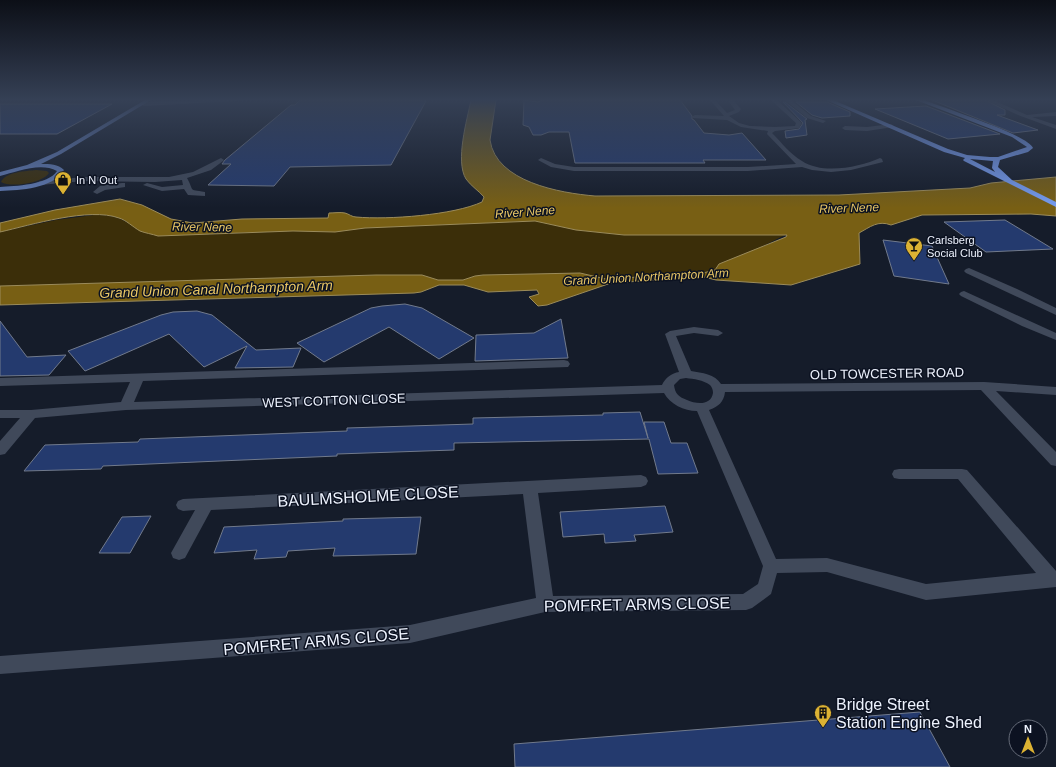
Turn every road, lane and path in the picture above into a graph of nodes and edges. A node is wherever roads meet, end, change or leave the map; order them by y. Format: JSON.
{"nodes":[{"id":1,"x":90,"y":136,"type":"edge"},
{"id":2,"x":100,"y":136,"type":"edge"},
{"id":3,"x":772,"y":136,"type":"edge"},
{"id":4,"x":912,"y":136,"type":"edge"},
{"id":5,"x":1013,"y":136,"type":"edge"},
{"id":6,"x":950,"y":153,"type":"junction"},
{"id":7,"x":998,"y":159,"type":"junction"},
{"id":8,"x":221,"y":160,"type":"dead end"},
{"id":9,"x":541,"y":160,"type":"dead end"},
{"id":10,"x":880,"y":160,"type":"dead end"},
{"id":11,"x":59,"y":163,"type":"junction"},
{"id":12,"x":803,"y":165,"type":"junction"},
{"id":13,"x":28,"y":167,"type":"junction"},
{"id":14,"x":9,"y":171,"type":"joint"},
{"id":15,"x":0,"y":174,"type":"edge"},
{"id":16,"x":184,"y":178,"type":"junction"},
{"id":17,"x":1008,"y":180,"type":"junction"},
{"id":18,"x":40,"y":183,"type":"junction"},
{"id":19,"x":186,"y":187,"type":"junction"},
{"id":20,"x":4,"y":189,"type":"edge"},
{"id":21,"x":97,"y":192,"type":"dead end"},
{"id":22,"x":0,"y":193,"type":"edge"},
{"id":23,"x":202,"y":194,"type":"dead end"},
{"id":24,"x":1056,"y":206,"type":"edge"},
{"id":25,"x":969,"y":271,"type":"dead end"},
{"id":26,"x":964,"y":294,"type":"dead end"},
{"id":27,"x":1056,"y":312,"type":"edge"},
{"id":28,"x":718,"y":334,"type":"dead end"},
{"id":29,"x":1056,"y":337,"type":"edge"},
{"id":30,"x":564,"y":364,"type":"dead end"},
{"id":31,"x":686,"y":374,"type":"junction"},
{"id":32,"x":138,"y":378,"type":"junction"},
{"id":33,"x":0,"y":382,"type":"edge"},
{"id":34,"x":984,"y":386,"type":"junction"},
{"id":35,"x":718,"y":388,"type":"junction"},
{"id":36,"x":668,"y":389,"type":"junction"},
{"id":37,"x":1056,"y":390,"type":"edge"},
{"id":38,"x":126,"y":406,"type":"junction"},
{"id":39,"x":701,"y":407,"type":"junction"},
{"id":40,"x":0,"y":414,"type":"edge"},
{"id":41,"x":31,"y":414,"type":"junction"},
{"id":42,"x":0,"y":450,"type":"edge"},
{"id":43,"x":1056,"y":461,"type":"edge"},
{"id":44,"x":899,"y":474,"type":"dead end"},
{"id":45,"x":641,"y":481,"type":"dead end"},
{"id":46,"x":530,"y":488,"type":"junction"},
{"id":47,"x":206,"y":504,"type":"junction"},
{"id":48,"x":183,"y":505,"type":"dead end"},
{"id":49,"x":179,"y":553,"type":"dead end"},
{"id":50,"x":770,"y":566,"type":"junction"},
{"id":51,"x":1053,"y":579,"type":"edge"},
{"id":52,"x":545,"y":604,"type":"junction"},
{"id":53,"x":0,"y":665,"type":"edge"}],
"edges":[{"from":1,"to":13,"type":"main road"},
{"from":2,"to":11,"type":"main road"},
{"from":3,"to":12,"type":"street"},
{"from":4,"to":6,"type":"highway"},
{"from":5,"to":7,"type":"highway"},
{"from":6,"to":7,"type":"highway"},
{"from":6,"to":17,"type":"highway"},
{"from":7,"to":17,"type":"highway"},
{"from":8,"to":16,"type":"street"},
{"from":9,"to":12,"type":"street"},
{"from":10,"to":12,"type":"street"},
{"from":11,"to":13,"type":"main road"},
{"from":11,"to":18,"type":"main road"},
{"from":13,"to":14,"type":"main road"},
{"from":14,"to":15,"type":"street"},
{"from":16,"to":18,"type":"street"},
{"from":16,"to":19,"type":"street"},
{"from":17,"to":24,"type":"highway"},
{"from":18,"to":20,"type":"main road"},
{"from":19,"to":21,"type":"street"},
{"from":19,"to":23,"type":"street"},
{"from":20,"to":22,"type":"main road"},
{"from":25,"to":27,"type":"street"},
{"from":26,"to":29,"type":"street"},
{"from":28,"to":31,"type":"street"},
{"from":30,"to":32,"type":"street"},
{"from":31,"to":35,"type":"street"},
{"from":31,"to":36,"type":"street"},
{"from":32,"to":33,"type":"street"},
{"from":32,"to":38,"type":"street"},
{"from":34,"to":35,"type":"street","name":"OLD TOWCESTER ROAD"},
{"from":34,"to":37,"type":"street","name":"OLD TOWCESTER ROAD"},
{"from":34,"to":43,"type":"street"},
{"from":35,"to":39,"type":"street"},
{"from":36,"to":38,"type":"street","name":"WEST COTTON CLOSE"},
{"from":36,"to":39,"type":"street"},
{"from":38,"to":41,"type":"street","name":"WEST COTTON CLOSE"},
{"from":39,"to":50,"type":"street"},
{"from":40,"to":41,"type":"street","name":"WEST COTTON CLOSE"},
{"from":41,"to":42,"type":"street"},
{"from":44,"to":51,"type":"street"},
{"from":45,"to":46,"type":"street","name":"BAULMSHOLME CLOSE"},
{"from":46,"to":47,"type":"street","name":"BAULMSHOLME CLOSE"},
{"from":46,"to":52,"type":"street"},
{"from":47,"to":48,"type":"street","name":"BAULMSHOLME CLOSE"},
{"from":47,"to":49,"type":"street"},
{"from":50,"to":51,"type":"street"},
{"from":50,"to":52,"type":"street","name":"POMFRET ARMS CLOSE"},
{"from":52,"to":53,"type":"street","name":"POMFRET ARMS CLOSE"}]}
